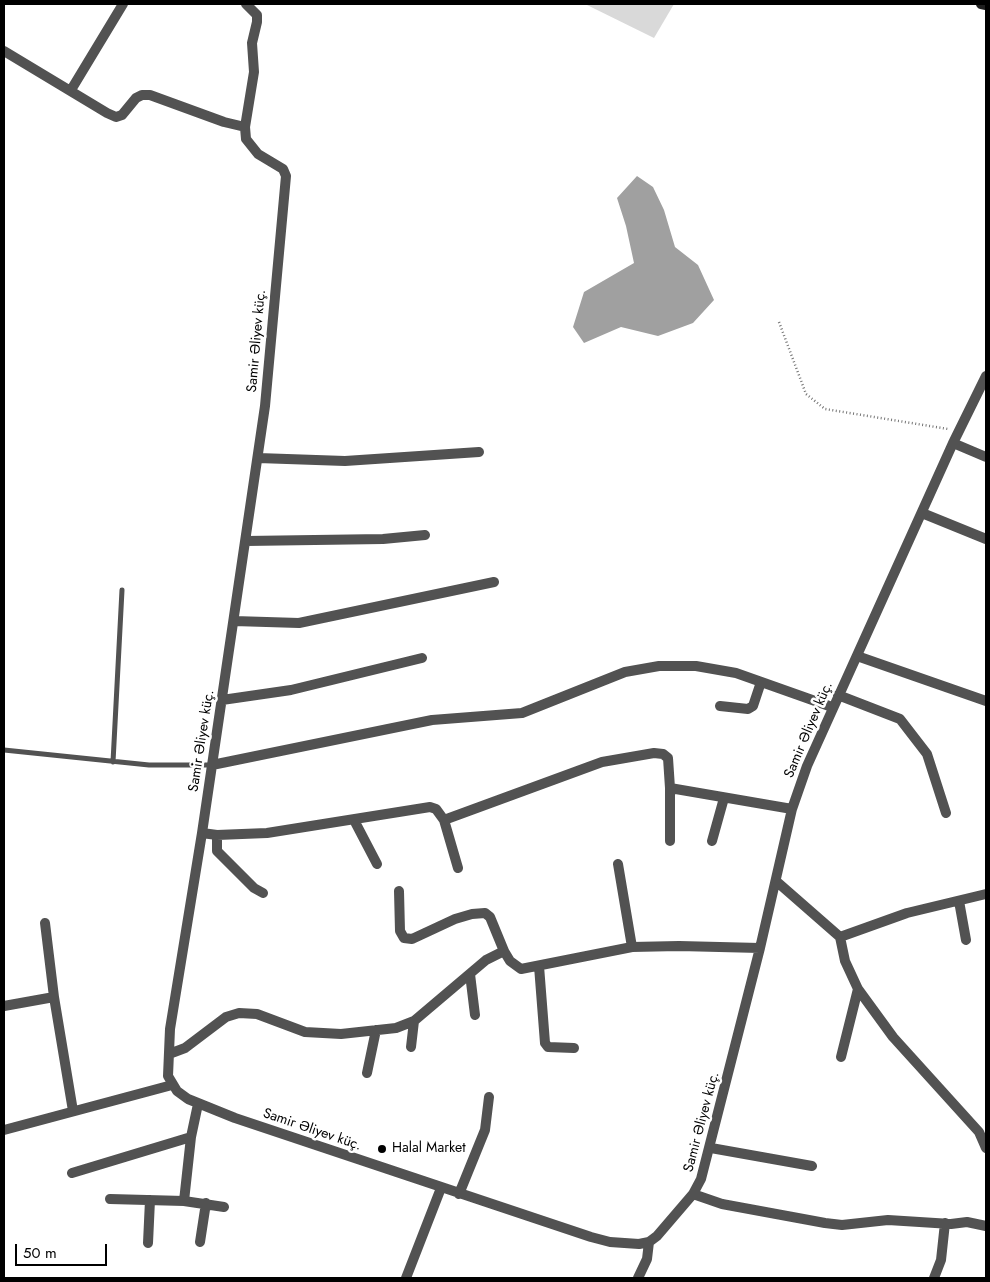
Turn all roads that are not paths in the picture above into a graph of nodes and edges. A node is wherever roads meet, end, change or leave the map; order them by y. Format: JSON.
{"nodes":[{"id":1,"x":123,"y":4,"type":"edge"},
{"id":2,"x":246,"y":4,"type":"edge"},
{"id":3,"x":981,"y":4,"type":"edge"},
{"id":4,"x":986,"y":6,"type":"edge"},
{"id":5,"x":4,"y":50,"type":"edge"},
{"id":6,"x":71,"y":90,"type":"junction"},
{"id":7,"x":245,"y":128,"type":"junction"},
{"id":8,"x":986,"y":376,"type":"edge"},
{"id":9,"x":953,"y":443,"type":"junction"},
{"id":10,"x":479,"y":452,"type":"dead end"},
{"id":11,"x":986,"y":457,"type":"edge"},
{"id":12,"x":258,"y":458,"type":"junction"},
{"id":13,"x":922,"y":513,"type":"junction"},
{"id":14,"x":425,"y":535,"type":"dead end"},
{"id":15,"x":986,"y":539,"type":"edge"},
{"id":16,"x":246,"y":541,"type":"junction"},
{"id":17,"x":494,"y":582,"type":"dead end"},
{"id":18,"x":122,"y":590,"type":"dead end"},
{"id":19,"x":234,"y":621,"type":"junction"},
{"id":20,"x":857,"y":656,"type":"junction"},
{"id":21,"x":422,"y":658,"type":"dead end"},
{"id":22,"x":761,"y":682,"type":"junction"},
{"id":23,"x":838,"y":695,"type":"junction"},
{"id":24,"x":222,"y":700,"type":"junction"},
{"id":25,"x":986,"y":702,"type":"edge"},
{"id":26,"x":720,"y":706,"type":"dead end"},
{"id":27,"x":832,"y":707,"type":"junction"},
{"id":28,"x":4,"y":750,"type":"edge"},
{"id":29,"x":113,"y":762,"type":"junction"},
{"id":30,"x":212,"y":765,"type":"junction"},
{"id":31,"x":670,"y":788,"type":"junction"},
{"id":32,"x":724,"y":798,"type":"junction"},
{"id":33,"x":792,"y":809,"type":"junction"},
{"id":34,"x":946,"y":813,"type":"dead end"},
{"id":35,"x":354,"y":820,"type":"junction"},
{"id":36,"x":444,"y":820,"type":"junction"},
{"id":37,"x":202,"y":833,"type":"junction"},
{"id":38,"x":217,"y":835,"type":"junction"},
{"id":39,"x":670,"y":841,"type":"dead end"},
{"id":40,"x":712,"y":841,"type":"dead end"},
{"id":41,"x":378,"y":864,"type":"dead end"},
{"id":42,"x":618,"y":864,"type":"dead end"},
{"id":43,"x":458,"y":868,"type":"dead end"},
{"id":44,"x":776,"y":880,"type":"junction"},
{"id":45,"x":398,"y":891,"type":"dead end"},
{"id":46,"x":263,"y":893,"type":"dead end"},
{"id":47,"x":986,"y":894,"type":"edge"},
{"id":48,"x":959,"y":902,"type":"junction"},
{"id":49,"x":45,"y":923,"type":"dead end"},
{"id":50,"x":840,"y":937,"type":"junction"},
{"id":51,"x":966,"y":940,"type":"dead end"},
{"id":52,"x":632,"y":947,"type":"junction"},
{"id":53,"x":760,"y":948,"type":"junction"},
{"id":54,"x":504,"y":951,"type":"junction"},
{"id":55,"x":539,"y":966,"type":"junction"},
{"id":56,"x":470,"y":974,"type":"junction"},
{"id":57,"x":858,"y":990,"type":"junction"},
{"id":58,"x":54,"y":997,"type":"junction"},
{"id":59,"x":4,"y":1006,"type":"edge"},
{"id":60,"x":475,"y":1015,"type":"dead end"},
{"id":61,"x":414,"y":1021,"type":"junction"},
{"id":62,"x":376,"y":1030,"type":"junction"},
{"id":63,"x":411,"y":1047,"type":"dead end"},
{"id":64,"x":574,"y":1048,"type":"dead end"},
{"id":65,"x":168,"y":1054,"type":"junction"},
{"id":66,"x":841,"y":1057,"type":"dead end"},
{"id":67,"x":367,"y":1073,"type":"dead end"},
{"id":68,"x":172,"y":1085,"type":"junction"},
{"id":69,"x":489,"y":1097,"type":"dead end"},
{"id":70,"x":198,"y":1104,"type":"junction"},
{"id":71,"x":73,"y":1111,"type":"junction"},
{"id":72,"x":4,"y":1130,"type":"edge"},
{"id":73,"x":191,"y":1137,"type":"junction"},
{"id":74,"x":711,"y":1148,"type":"junction"},
{"id":75,"x":986,"y":1148,"type":"edge"},
{"id":76,"x":812,"y":1166,"type":"dead end"},
{"id":77,"x":72,"y":1173,"type":"dead end"},
{"id":78,"x":441,"y":1188,"type":"junction"},
{"id":79,"x":458,"y":1194,"type":"junction"},
{"id":80,"x":693,"y":1194,"type":"junction"},
{"id":81,"x":110,"y":1198,"type":"dead end"},
{"id":82,"x":150,"y":1200,"type":"junction"},
{"id":83,"x":184,"y":1201,"type":"junction"},
{"id":84,"x":206,"y":1203,"type":"junction"},
{"id":85,"x":224,"y":1207,"type":"dead end"},
{"id":86,"x":945,"y":1223,"type":"junction"},
{"id":87,"x":986,"y":1226,"type":"edge"},
{"id":88,"x":200,"y":1242,"type":"dead end"},
{"id":89,"x":649,"y":1242,"type":"junction"},
{"id":90,"x":148,"y":1243,"type":"dead end"},
{"id":91,"x":406,"y":1278,"type":"edge"},
{"id":92,"x":638,"y":1278,"type":"edge"},
{"id":93,"x":934,"y":1278,"type":"edge"}],
"edges":[{"from":1,"to":6,"type":"street"},
{"from":2,"to":7,"type":"street"},
{"from":3,"to":4,"type":"street"},
{"from":5,"to":6,"type":"street"},
{"from":6,"to":7,"type":"street"},
{"from":7,"to":12,"type":"street","name":"Samir Əliyev küç."},
{"from":8,"to":9,"type":"street","name":"Samir Əliyev küç."},
{"from":9,"to":11,"type":"street"},
{"from":9,"to":13,"type":"street","name":"Samir Əliyev küç."},
{"from":10,"to":12,"type":"street"},
{"from":12,"to":16,"type":"street","name":"Samir Əliyev küç."},
{"from":13,"to":15,"type":"street"},
{"from":13,"to":20,"type":"street","name":"Samir Əliyev küç."},
{"from":14,"to":16,"type":"street"},
{"from":16,"to":19,"type":"street","name":"Samir Əliyev küç."},
{"from":17,"to":19,"type":"street"},
{"from":18,"to":29,"type":"lane"},
{"from":19,"to":24,"type":"street","name":"Samir Əliyev küç."},
{"from":20,"to":23,"type":"street","name":"Samir Əliyev küç."},
{"from":20,"to":25,"type":"street"},
{"from":21,"to":24,"type":"street"},
{"from":22,"to":26,"type":"street"},
{"from":22,"to":27,"type":"street"},
{"from":22,"to":30,"type":"street"},
{"from":23,"to":27,"type":"street","name":"Samir Əliyev küç."},
{"from":23,"to":34,"type":"street"},
{"from":24,"to":30,"type":"street","name":"Samir Əliyev küç."},
{"from":27,"to":33,"type":"street","name":"Samir Əliyev küç."},
{"from":28,"to":29,"type":"lane"},
{"from":29,"to":30,"type":"lane"},
{"from":30,"to":37,"type":"street","name":"Samir Əliyev küç."},
{"from":31,"to":32,"type":"street"},
{"from":31,"to":36,"type":"street"},
{"from":31,"to":39,"type":"street"},
{"from":32,"to":33,"type":"street"},
{"from":32,"to":40,"type":"street"},
{"from":33,"to":44,"type":"street","name":"Samir Əliyev küç."},
{"from":35,"to":36,"type":"street"},
{"from":35,"to":38,"type":"street"},
{"from":35,"to":41,"type":"street"},
{"from":36,"to":43,"type":"street"},
{"from":37,"to":38,"type":"street"},
{"from":37,"to":65,"type":"street","name":"Samir Əliyev küç."},
{"from":38,"to":46,"type":"street"},
{"from":42,"to":52,"type":"street"},
{"from":44,"to":50,"type":"street"},
{"from":44,"to":53,"type":"street","name":"Samir Əliyev küç."},
{"from":45,"to":54,"type":"street"},
{"from":47,"to":48,"type":"street"},
{"from":48,"to":50,"type":"street"},
{"from":48,"to":51,"type":"street"},
{"from":49,"to":58,"type":"street"},
{"from":50,"to":57,"type":"street"},
{"from":52,"to":53,"type":"street"},
{"from":52,"to":55,"type":"street"},
{"from":53,"to":74,"type":"street","name":"Samir Əliyev küç."},
{"from":54,"to":55,"type":"street"},
{"from":54,"to":56,"type":"street"},
{"from":55,"to":64,"type":"street"},
{"from":56,"to":60,"type":"street"},
{"from":56,"to":61,"type":"street"},
{"from":57,"to":66,"type":"street"},
{"from":57,"to":75,"type":"street"},
{"from":58,"to":59,"type":"street"},
{"from":58,"to":71,"type":"street"},
{"from":61,"to":62,"type":"street"},
{"from":61,"to":63,"type":"street"},
{"from":62,"to":65,"type":"street"},
{"from":62,"to":67,"type":"street"},
{"from":65,"to":68,"type":"street","name":"Samir Əliyev küç."},
{"from":68,"to":70,"type":"street","name":"Samir Əliyev küç."},
{"from":68,"to":71,"type":"street"},
{"from":69,"to":79,"type":"street"},
{"from":70,"to":73,"type":"street"},
{"from":70,"to":78,"type":"street","name":"Samir Əliyev küç."},
{"from":71,"to":72,"type":"street"},
{"from":73,"to":77,"type":"street"},
{"from":73,"to":83,"type":"street"},
{"from":74,"to":76,"type":"street"},
{"from":74,"to":80,"type":"street","name":"Samir Əliyev küç."},
{"from":78,"to":79,"type":"street","name":"Samir Əliyev küç."},
{"from":78,"to":91,"type":"street"},
{"from":79,"to":89,"type":"street","name":"Samir Əliyev küç."},
{"from":80,"to":86,"type":"street"},
{"from":80,"to":89,"type":"street","name":"Samir Əliyev küç."},
{"from":81,"to":82,"type":"street"},
{"from":82,"to":83,"type":"street"},
{"from":82,"to":90,"type":"street"},
{"from":83,"to":84,"type":"street"},
{"from":84,"to":85,"type":"street"},
{"from":84,"to":88,"type":"street"},
{"from":86,"to":87,"type":"street"},
{"from":86,"to":93,"type":"street"},
{"from":89,"to":92,"type":"street"}]}
